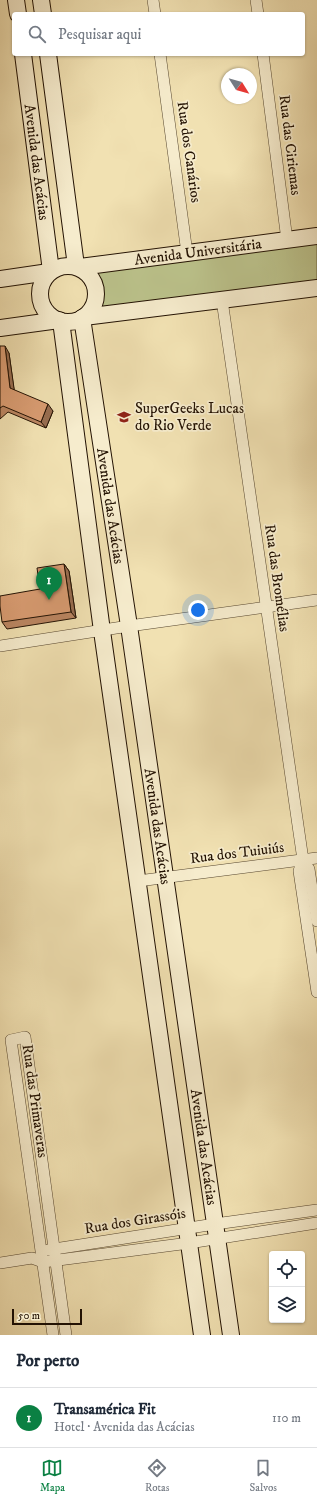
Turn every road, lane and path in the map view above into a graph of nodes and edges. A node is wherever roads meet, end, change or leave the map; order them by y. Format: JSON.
{"nodes":[{"id":1,"x":16,"y":0,"type":"edge"},
{"id":2,"x":41,"y":0,"type":"edge"},
{"id":3,"x":153,"y":0,"type":"edge"},
{"id":4,"x":256,"y":0,"type":"edge"},
{"id":5,"x":18,"y":12,"type":"edge"},
{"id":6,"x":43,"y":12,"type":"edge"},
{"id":7,"x":155,"y":12,"type":"edge"},
{"id":8,"x":258,"y":12,"type":"edge"},
{"id":9,"x":23,"y":56,"type":"edge"},
{"id":10,"x":48,"y":56,"type":"edge"},
{"id":11,"x":160,"y":56,"type":"edge"},
{"id":12,"x":263,"y":56,"type":"edge"},
{"id":13,"x":317,"y":236,"type":"edge"},
{"id":14,"x":287,"y":240,"type":"junction"},
{"id":15,"x":187,"y":253,"type":"junction"},
{"id":16,"x":78,"y":267,"type":"junction"},
{"id":17,"x":50,"y":272,"type":"junction"},
{"id":18,"x":0,"y":279,"type":"edge"},
{"id":19,"x":317,"y":288,"type":"edge"},
{"id":20,"x":222,"y":300,"type":"junction"},
{"id":21,"x":83,"y":318,"type":"junction"},
{"id":22,"x":60,"y":321,"type":"junction"},
{"id":23,"x":0,"y":328,"type":"edge"},
{"id":24,"x":317,"y":600,"type":"edge"},
{"id":25,"x":266,"y":607,"type":"junction"},
{"id":26,"x":129,"y":626,"type":"junction"},
{"id":27,"x":102,"y":631,"type":"junction"},
{"id":28,"x":0,"y":646,"type":"edge"},
{"id":29,"x":317,"y":858,"type":"edge"},
{"id":30,"x":303,"y":860,"type":"junction"},
{"id":31,"x":164,"y":876,"type":"junction"},
{"id":32,"x":138,"y":881,"type":"junction"},
{"id":33,"x":317,"y":921,"type":"edge"},
{"id":34,"x":317,"y":992,"type":"edge"},
{"id":35,"x":317,"y":1210,"type":"edge"},
{"id":36,"x":317,"y":1223,"type":"edge"},
{"id":37,"x":216,"y":1231,"type":"junction"},
{"id":38,"x":188,"y":1235,"type":"junction"},
{"id":39,"x":56,"y":1254,"type":"junction"},
{"id":40,"x":39,"y":1257,"type":"junction"},
{"id":41,"x":0,"y":1263,"type":"edge"},
{"id":42,"x":53,"y":1335,"type":"edge"},
{"id":43,"x":66,"y":1335,"type":"edge"},
{"id":44,"x":202,"y":1335,"type":"edge"},
{"id":45,"x":231,"y":1335,"type":"edge"}],
"edges":[{"from":1,"to":5,"type":"street"},
{"from":2,"to":6,"type":"street"},
{"from":3,"to":7,"type":"street"},
{"from":4,"to":8,"type":"street"},
{"from":9,"to":17,"type":"street","name":"Avenida das Acácias"},
{"from":10,"to":16,"type":"street","name":"Avenida das Acácias"},
{"from":11,"to":15,"type":"street","name":"Rua dos Canários"},
{"from":12,"to":14,"type":"street","name":"Rua das Ciriemas"},
{"from":13,"to":14,"type":"street","name":"Avenida Universitária"},
{"from":14,"to":15,"type":"street","name":"Avenida Universitária"},
{"from":15,"to":16,"type":"street","name":"Avenida Universitária"},
{"from":16,"to":17,"type":"street"},
{"from":16,"to":21,"type":"street"},
{"from":17,"to":18,"type":"street"},
{"from":17,"to":22,"type":"street"},
{"from":19,"to":20,"type":"street"},
{"from":20,"to":21,"type":"street"},
{"from":20,"to":25,"type":"street","name":"Rua das Bromélias"},
{"from":21,"to":22,"type":"street"},
{"from":21,"to":26,"type":"street","name":"Avenida das Acácias"},
{"from":22,"to":23,"type":"street"},
{"from":22,"to":27,"type":"street","name":"Avenida das Acácias"},
{"from":24,"to":25,"type":"street"},
{"from":25,"to":26,"type":"street"},
{"from":25,"to":30,"type":"street","name":"Rua das Bromélias"},
{"from":26,"to":27,"type":"street"},
{"from":26,"to":31,"type":"street","name":"Avenida das Acácias"},
{"from":27,"to":28,"type":"street"},
{"from":27,"to":32,"type":"street","name":"Avenida das Acácias"},
{"from":29,"to":30,"type":"street","name":"Rua dos Tuiuiús"},
{"from":30,"to":31,"type":"street","name":"Rua dos Tuiuiús"},
{"from":30,"to":33,"type":"street","name":"Rua das Bromélias"},
{"from":30,"to":34,"type":"street","name":"Rua das Bromélias"},
{"from":31,"to":32,"type":"street","name":"Rua dos Tuiuiús"},
{"from":31,"to":37,"type":"street","name":"Avenida das Acácias"},
{"from":32,"to":38,"type":"street","name":"Avenida das Acácias"},
{"from":35,"to":37,"type":"street","name":"Rua dos Girassóis"},
{"from":36,"to":37,"type":"street","name":"Rua dos Girassóis"},
{"from":37,"to":38,"type":"street","name":"Rua dos Girassóis"},
{"from":37,"to":45,"type":"street","name":"Avenida das Acácias"},
{"from":38,"to":39,"type":"street","name":"Rua dos Girassóis"},
{"from":38,"to":44,"type":"street","name":"Avenida das Acácias"},
{"from":39,"to":40,"type":"street","name":"Rua dos Girassóis"},
{"from":39,"to":40,"type":"street","name":"Rua das Primaveras"},
{"from":39,"to":43,"type":"street","name":"Rua das Primaveras"},
{"from":40,"to":41,"type":"street","name":"Rua dos Girassóis"},
{"from":40,"to":42,"type":"street","name":"Rua das Primaveras"}]}
